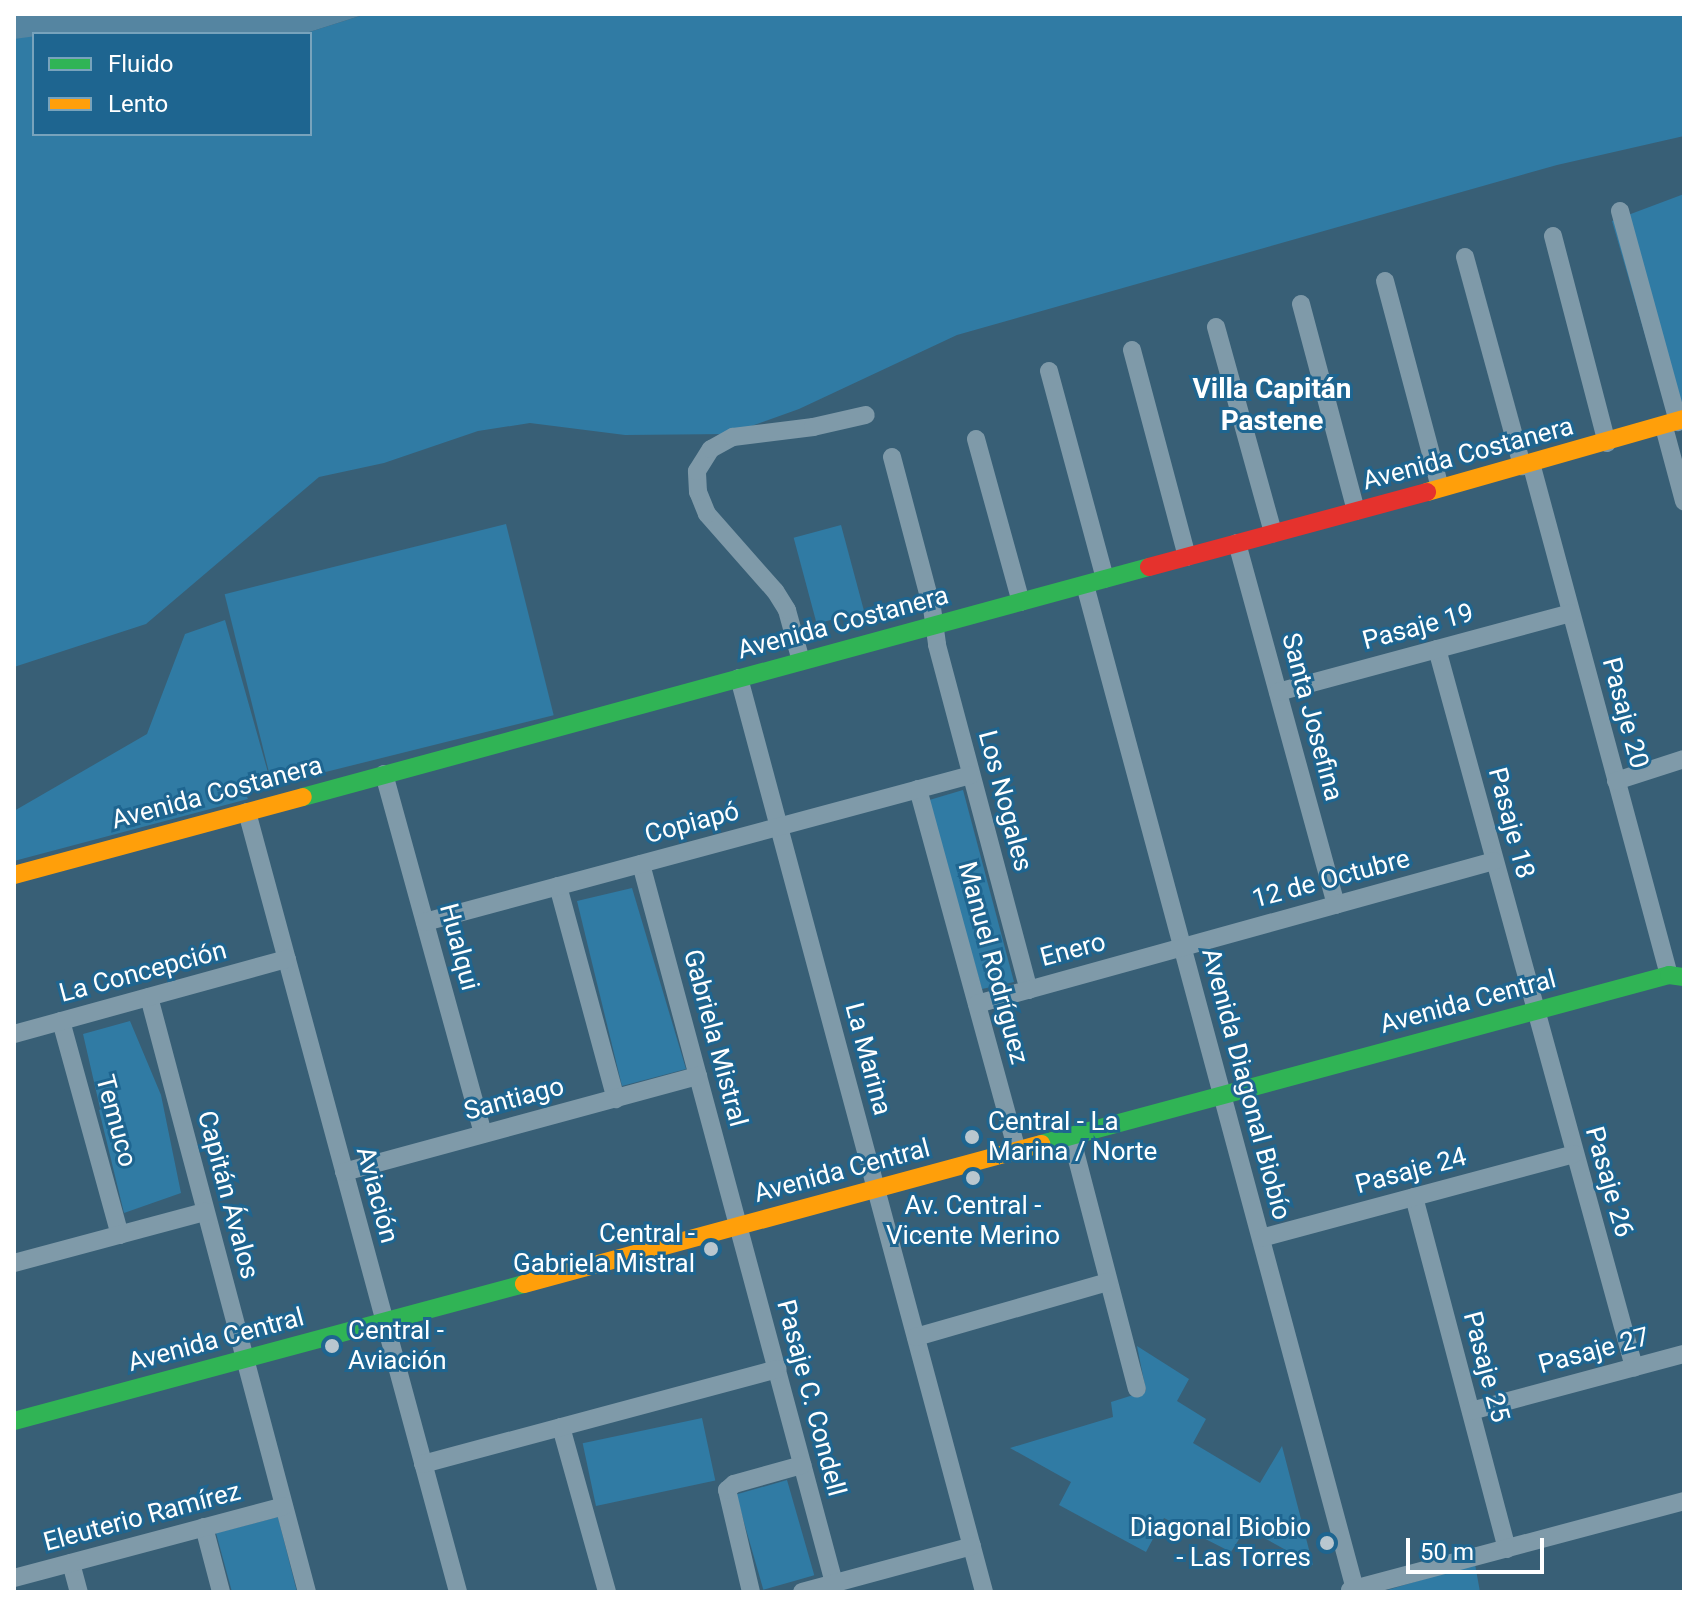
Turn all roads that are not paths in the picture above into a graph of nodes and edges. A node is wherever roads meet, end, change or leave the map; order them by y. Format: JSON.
{"nodes":[{"id":1,"x":1620,"y":211,"type":"dead end"},
{"id":2,"x":1553,"y":236,"type":"dead end"},
{"id":3,"x":1465,"y":257,"type":"dead end"},
{"id":4,"x":1385,"y":281,"type":"dead end"},
{"id":5,"x":1301,"y":304,"type":"dead end"},
{"id":6,"x":1216,"y":327,"type":"dead end"},
{"id":7,"x":1132,"y":350,"type":"dead end"},
{"id":8,"x":1049,"y":371,"type":"dead end"},
{"id":9,"x":866,"y":415,"type":"dead end"},
{"id":10,"x":1675,"y":423,"type":"edge"},
{"id":11,"x":976,"y":439,"type":"dead end"},
{"id":12,"x":1607,"y":443,"type":"junction"},
{"id":13,"x":892,"y":457,"type":"dead end"},
{"id":14,"x":1526,"y":465,"type":"junction"},
{"id":15,"x":1440,"y":488,"type":"junction"},
{"id":16,"x":1684,"y":501,"type":"edge"},
{"id":17,"x":1356,"y":511,"type":"junction"},
{"id":18,"x":1273,"y":533,"type":"junction"},
{"id":19,"x":1237,"y":543,"type":"junction"},
{"id":20,"x":1187,"y":557,"type":"junction"},
{"id":21,"x":1105,"y":579,"type":"junction"},
{"id":22,"x":1085,"y":585,"type":"junction"},
{"id":23,"x":1021,"y":602,"type":"junction"},
{"id":24,"x":1571,"y":613,"type":"junction"},
{"id":25,"x":934,"y":625,"type":"junction"},
{"id":26,"x":1437,"y":649,"type":"junction"},
{"id":27,"x":801,"y":661,"type":"junction"},
{"id":28,"x":739,"y":678,"type":"junction"},
{"id":29,"x":1278,"y":692,"type":"junction"},
{"id":30,"x":1684,"y":759,"type":"edge"},
{"id":31,"x":384,"y":774,"type":"junction"},
{"id":32,"x":971,"y":775,"type":"junction"},
{"id":33,"x":1616,"y":781,"type":"junction"},
{"id":34,"x":918,"y":789,"type":"junction"},
{"id":35,"x":247,"y":812,"type":"junction"},
{"id":36,"x":779,"y":827,"type":"junction"},
{"id":37,"x":1494,"y":861,"type":"junction"},
{"id":38,"x":641,"y":864,"type":"junction"},
{"id":39,"x":14,"y":875,"type":"edge"},
{"id":40,"x":558,"y":886,"type":"junction"},
{"id":41,"x":1336,"y":905,"type":"junction"},
{"id":42,"x":425,"y":922,"type":"junction"},
{"id":43,"x":1183,"y":947,"type":"junction"},
{"id":44,"x":287,"y":959,"type":"junction"},
{"id":45,"x":1676,"y":976,"type":"edge"},
{"id":46,"x":1029,"y":990,"type":"junction"},
{"id":47,"x":149,"y":997,"type":"junction"},
{"id":48,"x":977,"y":1004,"type":"junction"},
{"id":49,"x":1534,"y":1011,"type":"junction"},
{"id":50,"x":61,"y":1021,"type":"junction"},
{"id":51,"x":14,"y":1034,"type":"edge"},
{"id":52,"x":698,"y":1076,"type":"junction"},
{"id":53,"x":1223,"y":1095,"type":"junction"},
{"id":54,"x":616,"y":1099,"type":"junction"},
{"id":55,"x":483,"y":1134,"type":"junction"},
{"id":56,"x":1071,"y":1136,"type":"junction"},
{"id":57,"x":1017,"y":1150,"type":"junction"},
{"id":58,"x":1574,"y":1154,"type":"junction"},
{"id":59,"x":344,"y":1172,"type":"junction"},
{"id":60,"x":876,"y":1189,"type":"junction"},
{"id":61,"x":1414,"y":1197,"type":"junction"},
{"id":62,"x":205,"y":1212,"type":"junction"},
{"id":63,"x":738,"y":1226,"type":"junction"},
{"id":64,"x":120,"y":1235,"type":"junction"},
{"id":65,"x":1261,"y":1238,"type":"junction"},
{"id":66,"x":14,"y":1263,"type":"edge"},
{"id":67,"x":1108,"y":1282,"type":"junction"},
{"id":68,"x":384,"y":1321,"type":"junction"},
{"id":69,"x":916,"y":1337,"type":"junction"},
{"id":70,"x":1684,"y":1354,"type":"edge"},
{"id":71,"x":244,"y":1359,"type":"junction"},
{"id":72,"x":1634,"y":1367,"type":"junction"},
{"id":73,"x":777,"y":1369,"type":"junction"},
{"id":74,"x":1137,"y":1389,"type":"dead end"},
{"id":75,"x":1471,"y":1411,"type":"junction"},
{"id":76,"x":14,"y":1421,"type":"edge"},
{"id":77,"x":561,"y":1427,"type":"junction"},
{"id":78,"x":423,"y":1464,"type":"junction"},
{"id":79,"x":802,"y":1465,"type":"junction"},
{"id":80,"x":1684,"y":1501,"type":"edge"},
{"id":81,"x":284,"y":1506,"type":"junction"},
{"id":82,"x":204,"y":1527,"type":"junction"},
{"id":83,"x":972,"y":1546,"type":"junction"},
{"id":84,"x":1507,"y":1549,"type":"junction"},
{"id":85,"x":71,"y":1563,"type":"junction"},
{"id":86,"x":14,"y":1578,"type":"edge"},
{"id":87,"x":834,"y":1583,"type":"junction"},
{"id":88,"x":1353,"y":1591,"type":"edge"},
{"id":89,"x":79,"y":1592,"type":"edge"},
{"id":90,"x":221,"y":1592,"type":"edge"},
{"id":91,"x":307,"y":1592,"type":"edge"},
{"id":92,"x":458,"y":1592,"type":"edge"},
{"id":93,"x":607,"y":1592,"type":"edge"},
{"id":94,"x":751,"y":1592,"type":"edge"},
{"id":95,"x":802,"y":1592,"type":"edge"},
{"id":96,"x":984,"y":1592,"type":"edge"}],
"edges":[{"from":1,"to":10,"type":"street"},
{"from":2,"to":12,"type":"street"},
{"from":3,"to":14,"type":"street","name":"Pasaje 20"},
{"from":4,"to":15,"type":"street"},
{"from":5,"to":17,"type":"street"},
{"from":6,"to":18,"type":"street"},
{"from":7,"to":20,"type":"street"},
{"from":8,"to":21,"type":"street"},
{"from":9,"to":27,"type":"street"},
{"from":10,"to":12,"type":"street","name":"Avenida Costanera"},
{"from":10,"to":16,"type":"street"},
{"from":11,"to":23,"type":"street"},
{"from":12,"to":14,"type":"street","name":"Avenida Costanera"},
{"from":13,"to":25,"type":"street","name":"Los Nogales"},
{"from":14,"to":15,"type":"street","name":"Avenida Costanera"},
{"from":14,"to":24,"type":"street","name":"Pasaje 20"},
{"from":15,"to":17,"type":"street","name":"Avenida Costanera"},
{"from":17,"to":18,"type":"street","name":"Avenida Costanera"},
{"from":18,"to":19,"type":"street","name":"Avenida Costanera"},
{"from":19,"to":20,"type":"street","name":"Avenida Costanera"},
{"from":19,"to":29,"type":"street","name":"Santa Josefina"},
{"from":20,"to":21,"type":"street","name":"Avenida Costanera"},
{"from":21,"to":22,"type":"street","name":"Avenida Costanera"},
{"from":22,"to":23,"type":"street","name":"Avenida Costanera"},
{"from":22,"to":43,"type":"street","name":"Avenida Diagonal Biobío"},
{"from":23,"to":25,"type":"street","name":"Avenida Costanera"},
{"from":24,"to":26,"type":"street","name":"Pasaje 19"},
{"from":24,"to":33,"type":"street","name":"Pasaje 20"},
{"from":25,"to":27,"type":"street","name":"Avenida Costanera"},
{"from":25,"to":32,"type":"street","name":"Los Nogales"},
{"from":26,"to":29,"type":"street","name":"Pasaje 19"},
{"from":26,"to":37,"type":"street","name":"Pasaje 18"},
{"from":27,"to":28,"type":"street","name":"Avenida Costanera"},
{"from":28,"to":31,"type":"street","name":"Avenida Costanera"},
{"from":28,"to":36,"type":"street","name":"La Marina"},
{"from":29,"to":41,"type":"street","name":"Santa Josefina"},
{"from":30,"to":33,"type":"street"},
{"from":31,"to":35,"type":"street","name":"Avenida Costanera"},
{"from":31,"to":42,"type":"street","name":"Hualqui"},
{"from":32,"to":34,"type":"street","name":"Copiapó"},
{"from":32,"to":46,"type":"street","name":"Los Nogales"},
{"from":33,"to":45,"type":"street","name":"Pasaje 20"},
{"from":34,"to":36,"type":"street","name":"Copiapó"},
{"from":34,"to":48,"type":"street","name":"Manuel Rodríguez"},
{"from":35,"to":39,"type":"street","name":"Avenida Costanera"},
{"from":35,"to":44,"type":"street","name":"Aviación"},
{"from":36,"to":38,"type":"street","name":"Copiapó"},
{"from":36,"to":60,"type":"street","name":"La Marina"},
{"from":37,"to":41,"type":"street","name":"12 de Octubre"},
{"from":37,"to":49,"type":"street","name":"Pasaje 18"},
{"from":38,"to":40,"type":"street","name":"Copiapó"},
{"from":38,"to":52,"type":"street","name":"Gabriela Mistral"},
{"from":40,"to":42,"type":"street","name":"Copiapó"},
{"from":40,"to":54,"type":"street"},
{"from":41,"to":43,"type":"street","name":"12 de Octubre"},
{"from":42,"to":55,"type":"street","name":"Hualqui"},
{"from":43,"to":46,"type":"street","name":"Enero"},
{"from":43,"to":53,"type":"street","name":"Avenida Diagonal Biobío"},
{"from":44,"to":47,"type":"street","name":"La Concepción"},
{"from":44,"to":59,"type":"street","name":"Aviación"},
{"from":45,"to":49,"type":"street","name":"Avenida Central"},
{"from":46,"to":48,"type":"street","name":"Enero"},
{"from":47,"to":50,"type":"street","name":"La Concepción"},
{"from":47,"to":62,"type":"street","name":"Capitán Ávalos"},
{"from":48,"to":57,"type":"street","name":"Manuel Rodríguez"},
{"from":49,"to":53,"type":"street","name":"Avenida Central"},
{"from":49,"to":58,"type":"street","name":"Pasaje 26"},
{"from":50,"to":51,"type":"street","name":"La Concepción"},
{"from":50,"to":64,"type":"street","name":"Temuco"},
{"from":52,"to":54,"type":"street","name":"Santiago"},
{"from":52,"to":63,"type":"street","name":"Gabriela Mistral"},
{"from":53,"to":56,"type":"street","name":"Avenida Central"},
{"from":53,"to":65,"type":"street","name":"Avenida Diagonal Biobío"},
{"from":54,"to":55,"type":"street","name":"Santiago"},
{"from":55,"to":59,"type":"street","name":"Santiago"},
{"from":56,"to":57,"type":"street","name":"Avenida Central"},
{"from":56,"to":67,"type":"street"},
{"from":57,"to":60,"type":"street","name":"Avenida Central"},
{"from":58,"to":61,"type":"street","name":"Pasaje 24"},
{"from":58,"to":72,"type":"street","name":"Pasaje 26"},
{"from":59,"to":68,"type":"street","name":"Aviación"},
{"from":60,"to":63,"type":"street","name":"Avenida Central"},
{"from":60,"to":69,"type":"street","name":"La Marina"},
{"from":61,"to":65,"type":"street","name":"Pasaje 24"},
{"from":61,"to":75,"type":"street","name":"Pasaje 25"},
{"from":62,"to":64,"type":"street"},
{"from":62,"to":71,"type":"street","name":"Capitán Ávalos"},
{"from":63,"to":68,"type":"street","name":"Avenida Central"},
{"from":63,"to":73,"type":"street","name":"Pasaje C. Condell"},
{"from":64,"to":66,"type":"street"},
{"from":65,"to":88,"type":"street","name":"Avenida Diagonal Biobío"},
{"from":67,"to":69,"type":"street"},
{"from":67,"to":74,"type":"street"},
{"from":68,"to":71,"type":"street","name":"Avenida Central"},
{"from":68,"to":78,"type":"street","name":"Aviación"},
{"from":69,"to":83,"type":"street","name":"La Marina"},
{"from":70,"to":72,"type":"street","name":"Pasaje 27"},
{"from":71,"to":76,"type":"street","name":"Avenida Central"},
{"from":71,"to":81,"type":"street","name":"Capitán Ávalos"},
{"from":72,"to":75,"type":"street","name":"Pasaje 27"},
{"from":73,"to":77,"type":"street"},
{"from":73,"to":79,"type":"street","name":"Pasaje C. Condell"},
{"from":75,"to":84,"type":"street","name":"Pasaje 25"},
{"from":77,"to":78,"type":"street"},
{"from":77,"to":93,"type":"street"},
{"from":78,"to":92,"type":"street","name":"Aviación"},
{"from":79,"to":87,"type":"street","name":"Pasaje C. Condell"},
{"from":79,"to":94,"type":"street"},
{"from":80,"to":84,"type":"street"},
{"from":81,"to":82,"type":"street","name":"Eleuterio Ramírez"},
{"from":81,"to":91,"type":"street","name":"Capitán Ávalos"},
{"from":82,"to":85,"type":"street","name":"Eleuterio Ramírez"},
{"from":82,"to":90,"type":"street"},
{"from":83,"to":87,"type":"street"},
{"from":83,"to":96,"type":"street","name":"La Marina"},
{"from":84,"to":88,"type":"street"},
{"from":85,"to":86,"type":"street","name":"Eleuterio Ramírez"},
{"from":85,"to":89,"type":"street"},
{"from":87,"to":95,"type":"street"}]}
